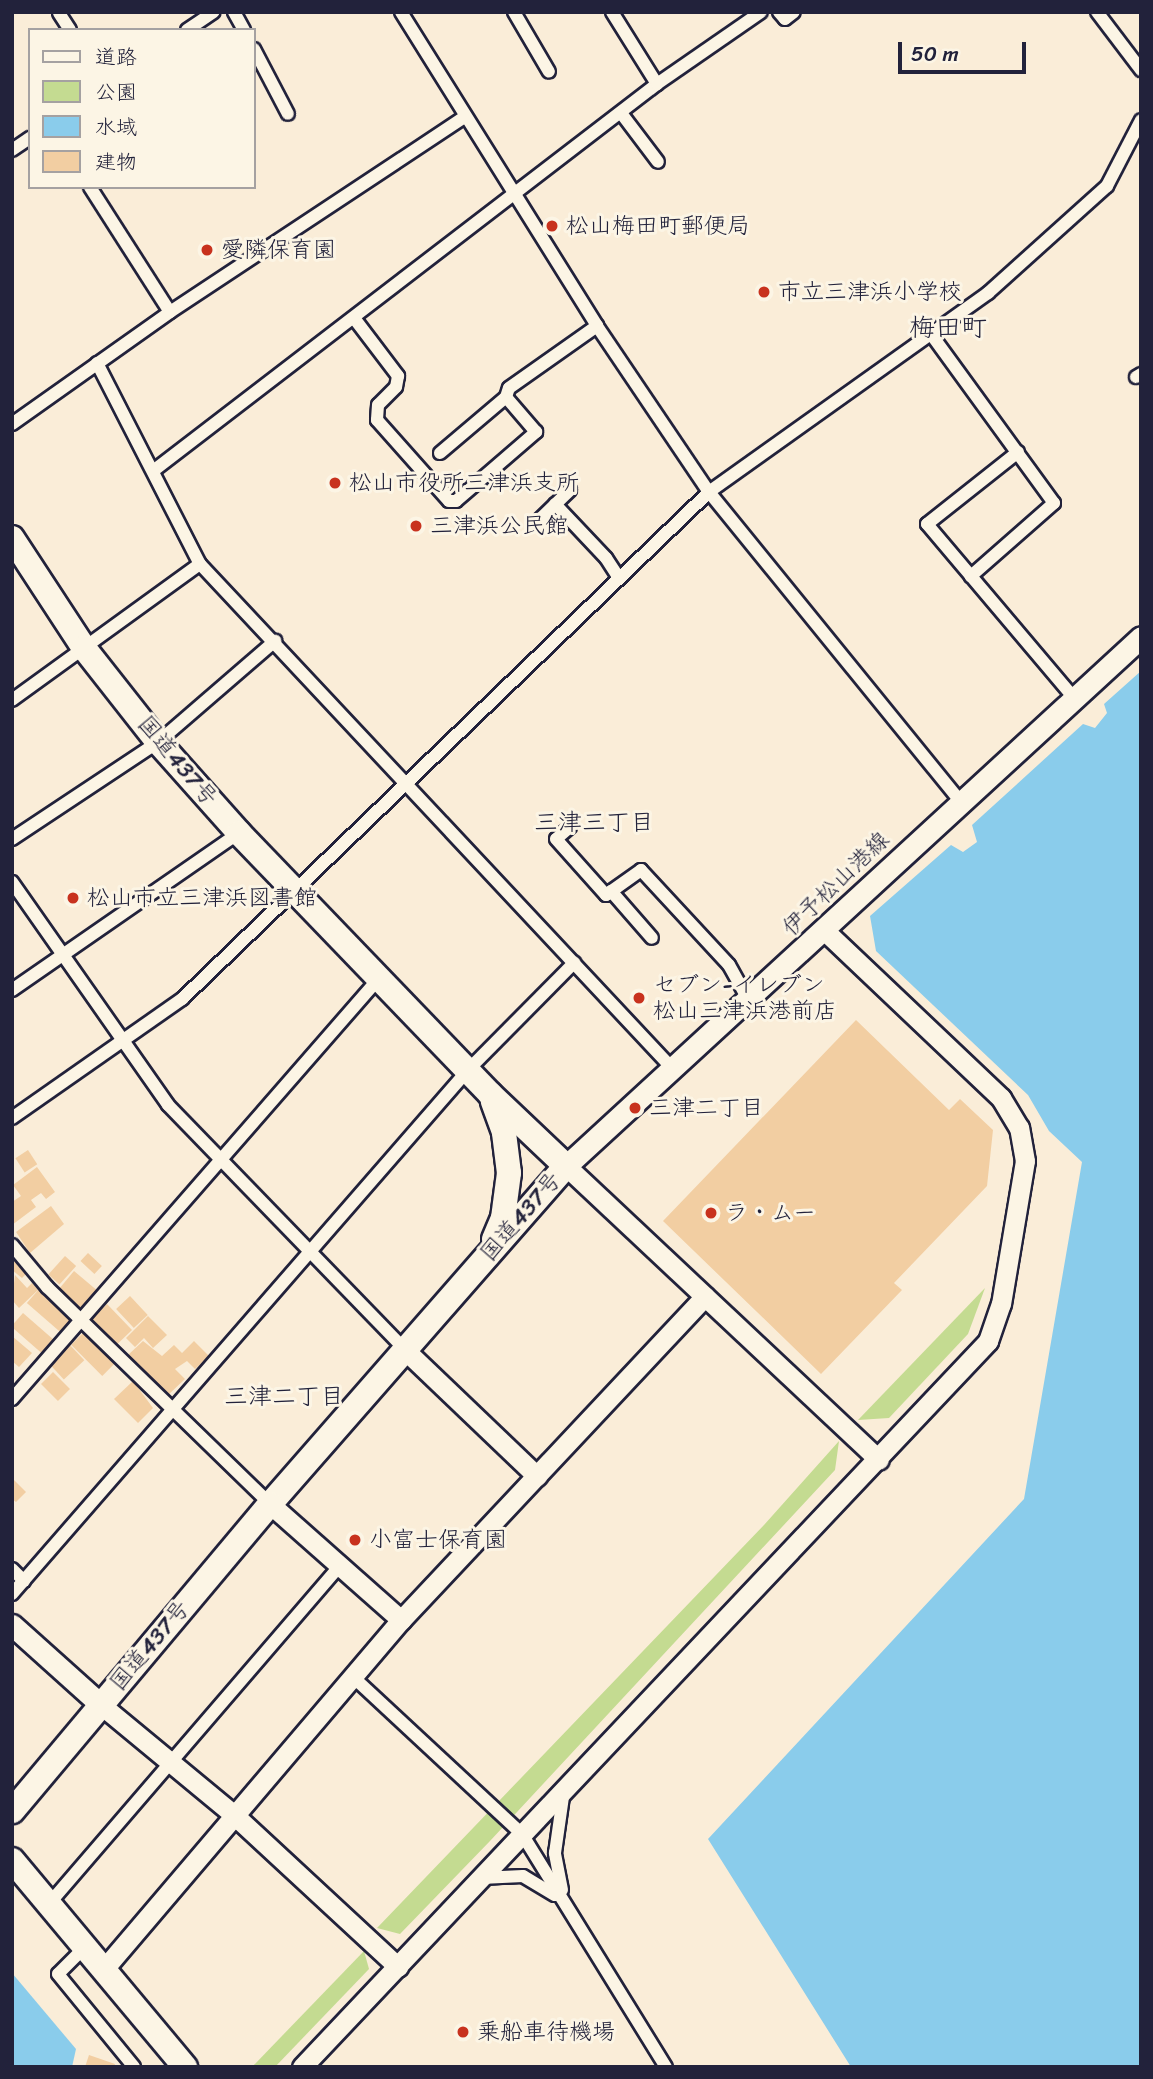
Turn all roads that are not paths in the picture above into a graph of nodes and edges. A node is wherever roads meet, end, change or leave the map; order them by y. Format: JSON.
{"nodes":[{"id":1,"x":214,"y":12,"type":"edge"},
{"id":2,"x":234,"y":12,"type":"edge"},
{"id":3,"x":401,"y":12,"type":"edge"},
{"id":4,"x":514,"y":12,"type":"edge"},
{"id":5,"x":612,"y":12,"type":"edge"},
{"id":6,"x":761,"y":12,"type":"edge"},
{"id":7,"x":779,"y":12,"type":"edge"},
{"id":8,"x":794,"y":12,"type":"edge"},
{"id":9,"x":1097,"y":12,"type":"edge"},
{"id":10,"x":60,"y":13,"type":"edge"},
{"id":11,"x":70,"y":28,"type":"edge"},
{"id":12,"x":190,"y":28,"type":"edge"},
{"id":13,"x":243,"y":28,"type":"edge"},
{"id":14,"x":256,"y":53,"type":"edge"},
{"id":15,"x":1141,"y":70,"type":"edge"},
{"id":16,"x":549,"y":72,"type":"dead end"},
{"id":17,"x":657,"y":84,"type":"junction"},
{"id":18,"x":621,"y":113,"type":"junction"},
{"id":19,"x":288,"y":114,"type":"dead end"},
{"id":20,"x":466,"y":117,"type":"junction"},
{"id":21,"x":1141,"y":120,"type":"edge"},
{"id":22,"x":28,"y":139,"type":"edge"},
{"id":23,"x":12,"y":150,"type":"edge"},
{"id":24,"x":659,"y":162,"type":"dead end"},
{"id":25,"x":91,"y":189,"type":"edge"},
{"id":26,"x":516,"y":196,"type":"junction"},
{"id":27,"x":170,"y":312,"type":"junction"},
{"id":28,"x":354,"y":318,"type":"junction"},
{"id":29,"x":597,"y":326,"type":"junction"},
{"id":30,"x":931,"y":334,"type":"junction"},
{"id":31,"x":97,"y":363,"type":"junction"},
{"id":32,"x":506,"y":397,"type":"junction"},
{"id":33,"x":12,"y":424,"type":"edge"},
{"id":34,"x":1018,"y":452,"type":"junction"},
{"id":35,"x":440,"y":453,"type":"dead end"},
{"id":36,"x":153,"y":471,"type":"junction"},
{"id":37,"x":570,"y":490,"type":"dead end"},
{"id":38,"x":709,"y":492,"type":"junction"},
{"id":39,"x":555,"y":504,"type":"junction"},
{"id":40,"x":540,"y":519,"type":"dead end"},
{"id":41,"x":12,"y":538,"type":"edge"},
{"id":42,"x":200,"y":564,"type":"junction"},
{"id":43,"x":971,"y":576,"type":"junction"},
{"id":44,"x":618,"y":578,"type":"junction"},
{"id":45,"x":1141,"y":637,"type":"edge"},
{"id":46,"x":275,"y":640,"type":"junction"},
{"id":47,"x":84,"y":648,"type":"junction"},
{"id":48,"x":1074,"y":698,"type":"junction"},
{"id":49,"x":12,"y":700,"type":"edge"},
{"id":50,"x":158,"y":742,"type":"junction"},
{"id":51,"x":404,"y":780,"type":"junction"},
{"id":52,"x":960,"y":801,"type":"junction"},
{"id":53,"x":570,"y":827,"type":"dead end"},
{"id":54,"x":239,"y":833,"type":"junction"},
{"id":55,"x":12,"y":839,"type":"edge"},
{"id":56,"x":12,"y":882,"type":"edge"},
{"id":57,"x":296,"y":890,"type":"junction"},
{"id":58,"x":611,"y":891,"type":"junction"},
{"id":59,"x":826,"y":932,"type":"junction"},
{"id":60,"x":652,"y":937,"type":"dead end"},
{"id":61,"x":64,"y":953,"type":"junction"},
{"id":62,"x":574,"y":963,"type":"junction"},
{"id":63,"x":380,"y":977,"type":"junction"},
{"id":64,"x":12,"y":990,"type":"edge"},
{"id":65,"x":749,"y":1000,"type":"junction"},
{"id":66,"x":121,"y":1044,"type":"junction"},
{"id":67,"x":672,"y":1068,"type":"junction"},
{"id":68,"x":468,"y":1070,"type":"junction"},
{"id":69,"x":490,"y":1094,"type":"junction"},
{"id":70,"x":12,"y":1118,"type":"edge"},
{"id":71,"x":220,"y":1162,"type":"junction"},
{"id":72,"x":566,"y":1166,"type":"junction"},
{"id":73,"x":12,"y":1245,"type":"edge"},
{"id":74,"x":307,"y":1253,"type":"junction"},
{"id":75,"x":487,"y":1256,"type":"junction"},
{"id":76,"x":705,"y":1296,"type":"junction"},
{"id":77,"x":83,"y":1322,"type":"junction"},
{"id":78,"x":405,"y":1351,"type":"junction"},
{"id":79,"x":12,"y":1399,"type":"edge"},
{"id":80,"x":174,"y":1412,"type":"junction"},
{"id":81,"x":879,"y":1460,"type":"junction"},
{"id":82,"x":537,"y":1476,"type":"junction"},
{"id":83,"x":270,"y":1504,"type":"junction"},
{"id":84,"x":340,"y":1566,"type":"junction"},
{"id":85,"x":12,"y":1569,"type":"edge"},
{"id":86,"x":24,"y":1581,"type":"junction"},
{"id":87,"x":12,"y":1594,"type":"edge"},
{"id":88,"x":401,"y":1620,"type":"junction"},
{"id":89,"x":12,"y":1625,"type":"edge"},
{"id":90,"x":352,"y":1676,"type":"junction"},
{"id":91,"x":100,"y":1704,"type":"junction"},
{"id":92,"x":170,"y":1763,"type":"junction"},
{"id":93,"x":564,"y":1790,"type":"junction"},
{"id":94,"x":12,"y":1811,"type":"edge"},
{"id":95,"x":233,"y":1814,"type":"junction"},
{"id":96,"x":522,"y":1834,"type":"junction"},
{"id":97,"x":12,"y":1860,"type":"edge"},
{"id":98,"x":481,"y":1878,"type":"junction"},
{"id":99,"x":48,"y":1905,"type":"junction"},
{"id":100,"x":565,"y":1905,"type":"junction"},
{"id":101,"x":83,"y":1948,"type":"junction"},
{"id":102,"x":398,"y":1967,"type":"junction"},
{"id":103,"x":103,"y":1970,"type":"junction"},
{"id":104,"x":134,"y":2067,"type":"edge"},
{"id":105,"x":185,"y":2067,"type":"edge"},
{"id":106,"x":302,"y":2067,"type":"edge"},
{"id":107,"x":666,"y":2067,"type":"edge"}],
"edges":[{"from":1,"to":12,"type":"street"},
{"from":2,"to":13,"type":"street"},
{"from":3,"to":20,"type":"street"},
{"from":4,"to":16,"type":"street"},
{"from":5,"to":17,"type":"street"},
{"from":6,"to":17,"type":"street"},
{"from":7,"to":8,"type":"street"},
{"from":9,"to":15,"type":"street"},
{"from":10,"to":11,"type":"street"},
{"from":14,"to":19,"type":"street"},
{"from":17,"to":18,"type":"street"},
{"from":18,"to":24,"type":"street"},
{"from":18,"to":26,"type":"street"},
{"from":20,"to":26,"type":"street"},
{"from":20,"to":27,"type":"street"},
{"from":21,"to":30,"type":"street"},
{"from":22,"to":23,"type":"street"},
{"from":25,"to":27,"type":"street"},
{"from":26,"to":28,"type":"street"},
{"from":26,"to":29,"type":"street"},
{"from":27,"to":31,"type":"street"},
{"from":28,"to":32,"type":"street"},
{"from":28,"to":36,"type":"street"},
{"from":29,"to":32,"type":"street"},
{"from":29,"to":38,"type":"street"},
{"from":30,"to":34,"type":"street"},
{"from":30,"to":38,"type":"street"},
{"from":31,"to":33,"type":"street"},
{"from":31,"to":36,"type":"street"},
{"from":32,"to":35,"type":"street"},
{"from":34,"to":43,"type":"street"},
{"from":34,"to":43,"type":"street"},
{"from":36,"to":42,"type":"street"},
{"from":37,"to":39,"type":"street"},
{"from":38,"to":44,"type":"street"},
{"from":38,"to":52,"type":"street"},
{"from":39,"to":40,"type":"street"},
{"from":39,"to":44,"type":"street"},
{"from":41,"to":47,"type":"highway","name":"国道437号"},
{"from":42,"to":46,"type":"street"},
{"from":42,"to":47,"type":"street"},
{"from":43,"to":48,"type":"street"},
{"from":44,"to":51,"type":"street"},
{"from":45,"to":48,"type":"main road","name":"伊予松山港線"},
{"from":46,"to":50,"type":"street"},
{"from":46,"to":51,"type":"street"},
{"from":47,"to":49,"type":"street"},
{"from":47,"to":50,"type":"highway","name":"国道437号"},
{"from":48,"to":52,"type":"main road","name":"伊予松山港線"},
{"from":50,"to":54,"type":"highway","name":"国道437号"},
{"from":50,"to":55,"type":"street"},
{"from":51,"to":57,"type":"street"},
{"from":51,"to":62,"type":"street"},
{"from":52,"to":59,"type":"main road","name":"伊予松山港線"},
{"from":53,"to":58,"type":"street"},
{"from":54,"to":57,"type":"highway","name":"国道437号"},
{"from":54,"to":61,"type":"street"},
{"from":56,"to":61,"type":"street"},
{"from":57,"to":63,"type":"highway","name":"国道437号"},
{"from":57,"to":66,"type":"street"},
{"from":58,"to":60,"type":"street"},
{"from":58,"to":65,"type":"street"},
{"from":59,"to":65,"type":"main road","name":"伊予松山港線"},
{"from":59,"to":81,"type":"street"},
{"from":61,"to":64,"type":"street"},
{"from":61,"to":66,"type":"street"},
{"from":62,"to":67,"type":"street"},
{"from":62,"to":68,"type":"street"},
{"from":63,"to":68,"type":"highway","name":"国道437号"},
{"from":63,"to":71,"type":"street"},
{"from":65,"to":67,"type":"main road","name":"伊予松山港線"},
{"from":66,"to":70,"type":"street"},
{"from":66,"to":71,"type":"street"},
{"from":67,"to":72,"type":"main road","name":"伊予松山港線"},
{"from":68,"to":69,"type":"highway","name":"国道437号"},
{"from":68,"to":74,"type":"street"},
{"from":69,"to":72,"type":"highway","name":"国道437号"},
{"from":69,"to":75,"type":"highway"},
{"from":71,"to":74,"type":"street"},
{"from":71,"to":77,"type":"street"},
{"from":72,"to":75,"type":"highway","name":"国道437号"},
{"from":72,"to":76,"type":"street"},
{"from":73,"to":77,"type":"street"},
{"from":74,"to":78,"type":"street"},
{"from":74,"to":80,"type":"street"},
{"from":75,"to":78,"type":"highway","name":"国道437号"},
{"from":76,"to":81,"type":"street"},
{"from":76,"to":82,"type":"street"},
{"from":77,"to":79,"type":"street"},
{"from":77,"to":80,"type":"street"},
{"from":78,"to":82,"type":"street"},
{"from":78,"to":83,"type":"highway","name":"国道437号"},
{"from":80,"to":83,"type":"street"},
{"from":80,"to":86,"type":"street"},
{"from":81,"to":93,"type":"street"},
{"from":82,"to":88,"type":"street"},
{"from":83,"to":84,"type":"street"},
{"from":83,"to":91,"type":"highway","name":"国道437号"},
{"from":84,"to":88,"type":"street"},
{"from":84,"to":92,"type":"street"},
{"from":85,"to":86,"type":"street"},
{"from":86,"to":87,"type":"street"},
{"from":88,"to":90,"type":"street"},
{"from":89,"to":91,"type":"main road"},
{"from":90,"to":95,"type":"street"},
{"from":90,"to":96,"type":"street"},
{"from":91,"to":92,"type":"street"},
{"from":91,"to":94,"type":"highway","name":"国道437号"},
{"from":92,"to":95,"type":"street"},
{"from":92,"to":99,"type":"street"},
{"from":93,"to":96,"type":"street"},
{"from":93,"to":100,"type":"street"},
{"from":95,"to":102,"type":"street"},
{"from":95,"to":103,"type":"street"},
{"from":96,"to":98,"type":"street"},
{"from":96,"to":100,"type":"street"},
{"from":97,"to":99,"type":"highway"},
{"from":98,"to":100,"type":"street"},
{"from":98,"to":102,"type":"street"},
{"from":99,"to":101,"type":"highway"},
{"from":100,"to":107,"type":"street"},
{"from":101,"to":103,"type":"highway"},
{"from":101,"to":104,"type":"street"},
{"from":102,"to":106,"type":"street"},
{"from":103,"to":105,"type":"highway"}]}
